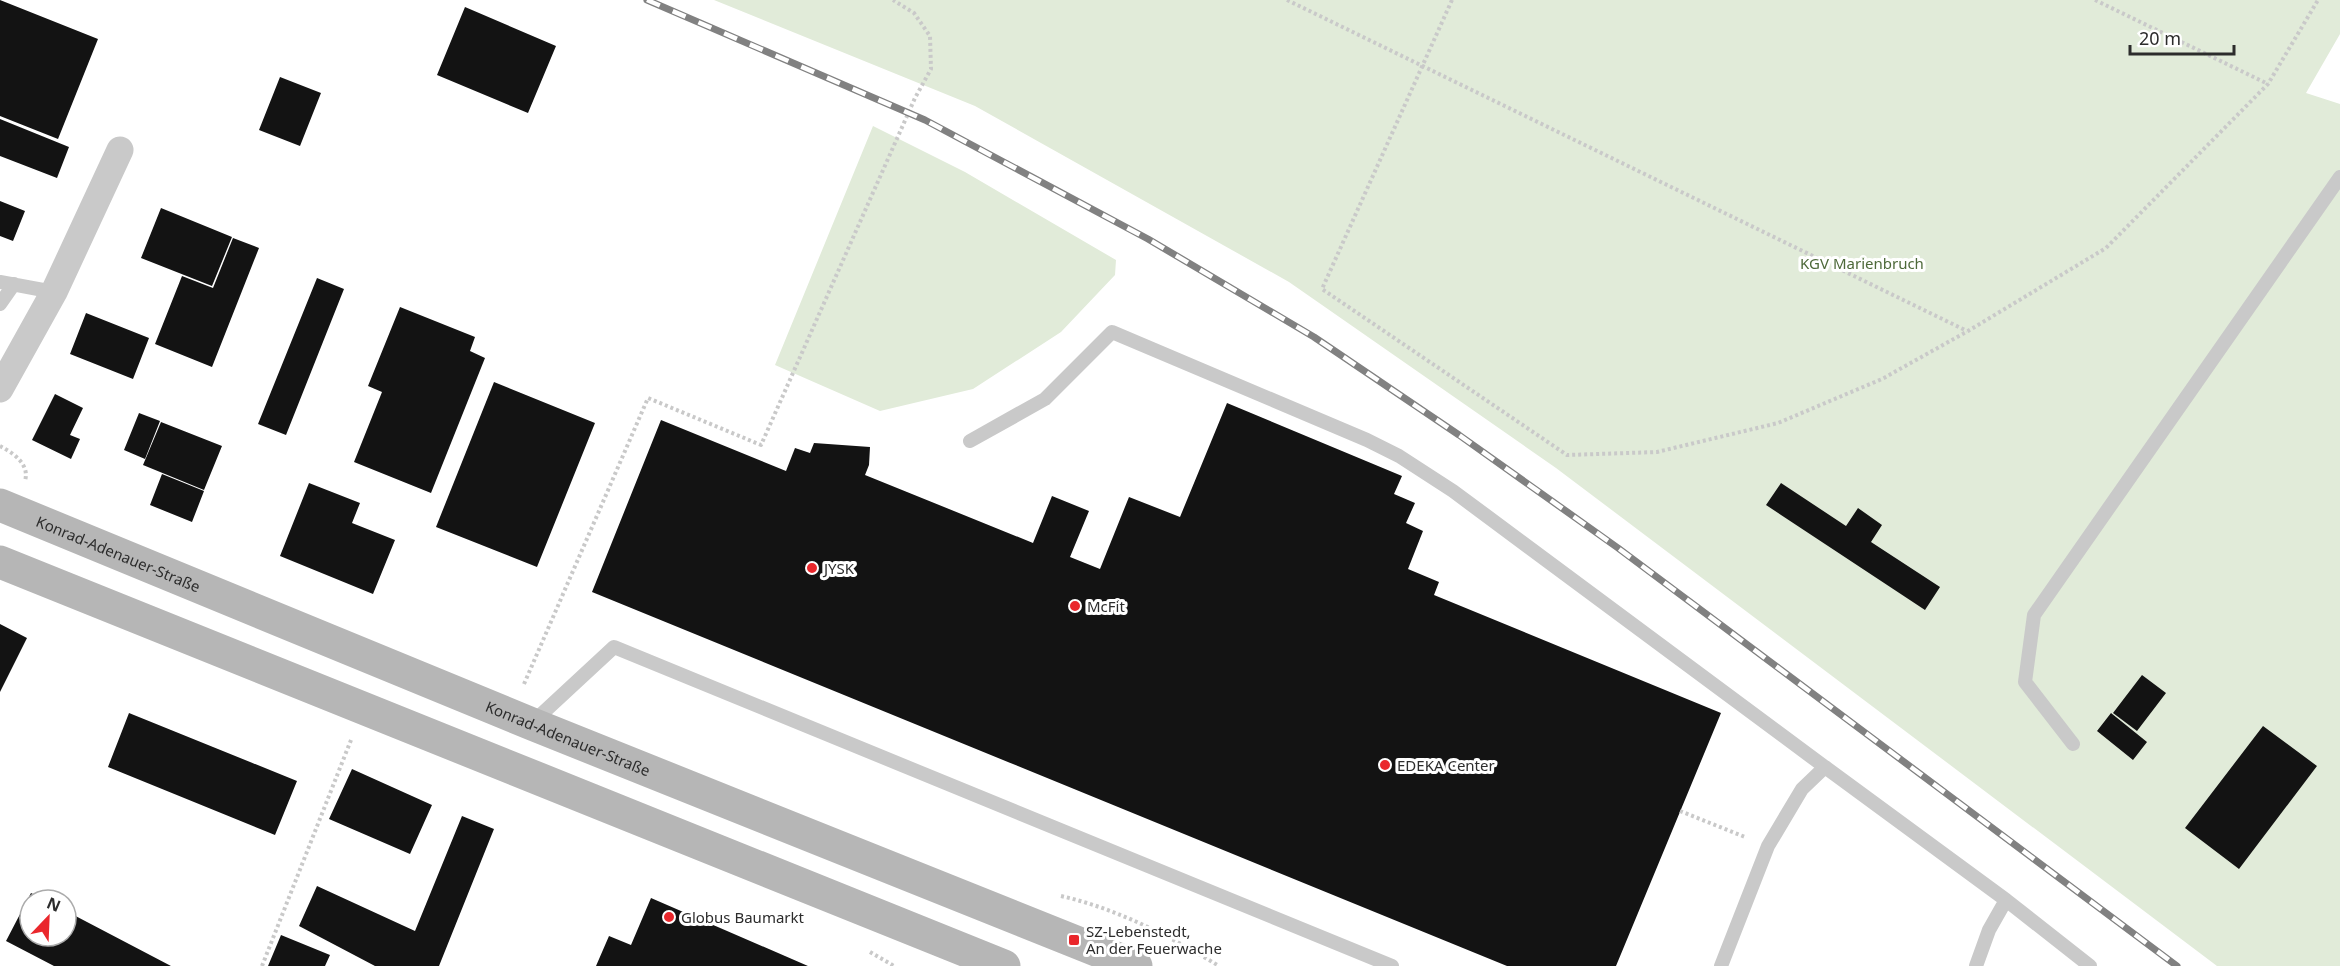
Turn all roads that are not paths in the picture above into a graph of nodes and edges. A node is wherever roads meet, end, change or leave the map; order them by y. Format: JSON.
{"nodes":[{"id":1,"x":120,"y":150,"type":"dead end"},
{"id":2,"x":2340,"y":177,"type":"edge"},
{"id":3,"x":7,"y":283,"type":"edge"},
{"id":4,"x":54,"y":292,"type":"junction"},
{"id":5,"x":0,"y":303,"type":"edge"},
{"id":6,"x":0,"y":389,"type":"edge"},
{"id":7,"x":970,"y":441,"type":"dead end"},
{"id":8,"x":0,"y":505,"type":"edge"},
{"id":9,"x":0,"y":562,"type":"edge"},
{"id":10,"x":532,"y":724,"type":"junction"},
{"id":11,"x":2073,"y":744,"type":"dead end"},
{"id":12,"x":1825,"y":767,"type":"junction"},
{"id":13,"x":2006,"y":900,"type":"junction"},
{"id":14,"x":1004,"y":966,"type":"edge"},
{"id":15,"x":1136,"y":966,"type":"edge"},
{"id":16,"x":1392,"y":966,"type":"edge"},
{"id":17,"x":1721,"y":966,"type":"edge"},
{"id":18,"x":1976,"y":966,"type":"edge"},
{"id":19,"x":2091,"y":966,"type":"edge"}],
"edges":[{"from":1,"to":4,"type":"street"},
{"from":2,"to":11,"type":"lane"},
{"from":3,"to":4,"type":"lane"},
{"from":3,"to":5,"type":"lane"},
{"from":4,"to":6,"type":"street"},
{"from":7,"to":12,"type":"lane"},
{"from":8,"to":10,"type":"street","name":"Konrad-Adenauer-Straße"},
{"from":9,"to":14,"type":"street"},
{"from":10,"to":15,"type":"street","name":"Konrad-Adenauer-Straße"},
{"from":10,"to":16,"type":"lane"},
{"from":12,"to":13,"type":"lane"},
{"from":12,"to":17,"type":"lane"},
{"from":13,"to":18,"type":"lane"},
{"from":13,"to":19,"type":"lane"}]}
